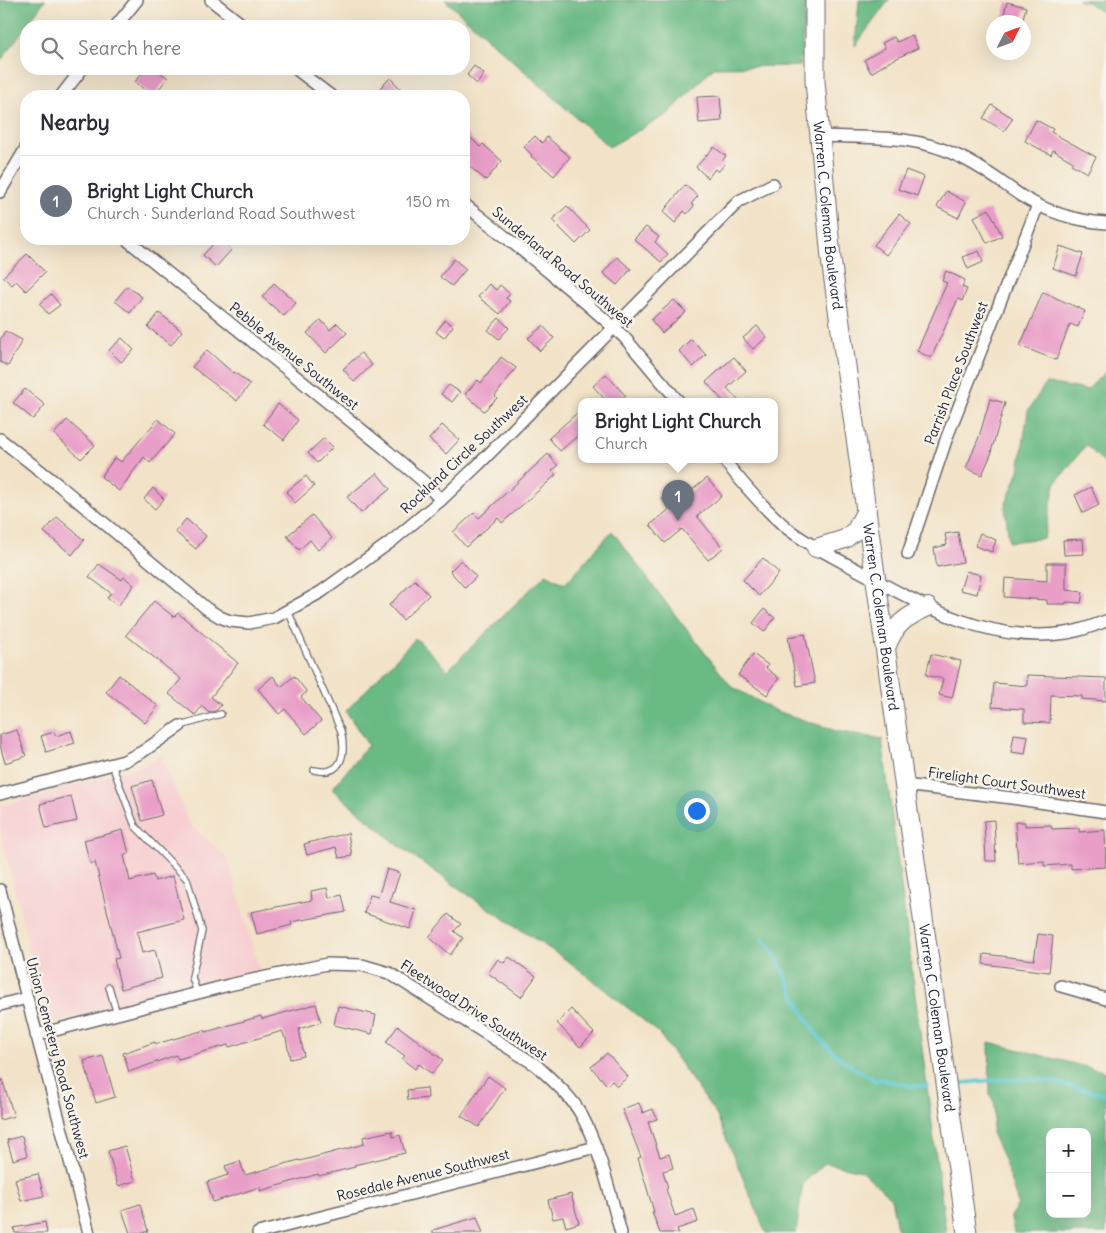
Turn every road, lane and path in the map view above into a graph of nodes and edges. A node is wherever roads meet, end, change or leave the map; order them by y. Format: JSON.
{"nodes":[{"id":1,"x":137,"y":0,"type":"edge"},
{"id":2,"x":211,"y":0,"type":"edge"},
{"id":3,"x":815,"y":0,"type":"edge"},
{"id":4,"x":121,"y":20,"type":"edge"},
{"id":5,"x":236,"y":20,"type":"edge"},
{"id":6,"x":77,"y":75,"type":"edge"},
{"id":7,"x":304,"y":75,"type":"edge"},
{"id":8,"x":66,"y":90,"type":"edge"},
{"id":9,"x":322,"y":90,"type":"edge"},
{"id":10,"x":819,"y":136,"type":"junction"},
{"id":11,"x":20,"y":161,"type":"edge"},
{"id":12,"x":773,"y":184,"type":"dead end"},
{"id":13,"x":0,"y":192,"type":"edge"},
{"id":14,"x":1038,"y":205,"type":"junction"},
{"id":15,"x":470,"y":209,"type":"edge"},
{"id":16,"x":1106,"y":223,"type":"edge"},
{"id":17,"x":133,"y":245,"type":"edge"},
{"id":18,"x":614,"y":328,"type":"junction"},
{"id":19,"x":676,"y":398,"type":"edge"},
{"id":20,"x":0,"y":439,"type":"edge"},
{"id":21,"x":726,"y":463,"type":"edge"},
{"id":22,"x":441,"y":500,"type":"junction"},
{"id":23,"x":867,"y":508,"type":"junction"},
{"id":24,"x":816,"y":548,"type":"junction"},
{"id":25,"x":908,"y":554,"type":"dead end"},
{"id":26,"x":877,"y":581,"type":"junction"},
{"id":27,"x":928,"y":606,"type":"junction"},
{"id":28,"x":288,"y":611,"type":"junction"},
{"id":29,"x":1106,"y":621,"type":"edge"},
{"id":30,"x":886,"y":648,"type":"junction"},
{"id":31,"x":221,"y":714,"type":"dead end"},
{"id":32,"x":180,"y":726,"type":"joint"},
{"id":33,"x":112,"y":765,"type":"junction"},
{"id":34,"x":314,"y":770,"type":"dead end"},
{"id":35,"x":904,"y":785,"type":"junction"},
{"id":36,"x":0,"y":794,"type":"edge"},
{"id":37,"x":1106,"y":812,"type":"edge"},
{"id":38,"x":0,"y":890,"type":"edge"},
{"id":39,"x":1060,"y":986,"type":"dead end"},
{"id":40,"x":109,"y":987,"type":"dead end"},
{"id":41,"x":197,"y":993,"type":"junction"},
{"id":42,"x":26,"y":998,"type":"junction"},
{"id":43,"x":1106,"y":999,"type":"edge"},
{"id":44,"x":0,"y":1005,"type":"edge"},
{"id":45,"x":117,"y":1014,"type":"junction"},
{"id":46,"x":36,"y":1035,"type":"junction"},
{"id":47,"x":596,"y":1147,"type":"junction"},
{"id":48,"x":89,"y":1233,"type":"edge"},
{"id":49,"x":258,"y":1233,"type":"edge"},
{"id":50,"x":621,"y":1233,"type":"edge"},
{"id":51,"x":967,"y":1233,"type":"edge"}],
"edges":[{"from":1,"to":4,"type":"street"},
{"from":2,"to":5,"type":"street"},
{"from":3,"to":10,"type":"highway","name":"Warren C. Coleman Boulevard"},
{"from":6,"to":8,"type":"street"},
{"from":7,"to":9,"type":"street"},
{"from":10,"to":14,"type":"street"},
{"from":10,"to":23,"type":"highway","name":"Warren C. Coleman Boulevard"},
{"from":11,"to":13,"type":"street"},
{"from":12,"to":18,"type":"street","name":"Rockland Circle Southwest"},
{"from":14,"to":16,"type":"street"},
{"from":14,"to":25,"type":"street","name":"Parrish Place Southwest"},
{"from":15,"to":18,"type":"street","name":"Sunderland Road Southwest"},
{"from":17,"to":22,"type":"street","name":"Pebble Avenue Southwest"},
{"from":18,"to":19,"type":"street","name":"Sunderland Road Southwest"},
{"from":18,"to":22,"type":"street","name":"Rockland Circle Southwest"},
{"from":20,"to":28,"type":"street","name":"Rockland Circle Southwest"},
{"from":21,"to":24,"type":"street"},
{"from":22,"to":28,"type":"street","name":"Rockland Circle Southwest"},
{"from":23,"to":24,"type":"main road"},
{"from":23,"to":26,"type":"highway","name":"Warren C. Coleman Boulevard"},
{"from":24,"to":26,"type":"street"},
{"from":26,"to":27,"type":"street"},
{"from":26,"to":30,"type":"highway","name":"Warren C. Coleman Boulevard"},
{"from":27,"to":29,"type":"street"},
{"from":27,"to":30,"type":"main road"},
{"from":28,"to":34,"type":"lane"},
{"from":30,"to":35,"type":"highway","name":"Warren C. Coleman Boulevard"},
{"from":31,"to":32,"type":"lane"},
{"from":32,"to":33,"type":"street"},
{"from":33,"to":36,"type":"street"},
{"from":33,"to":41,"type":"lane"},
{"from":35,"to":37,"type":"street","name":"Firelight Court Southwest"},
{"from":35,"to":51,"type":"highway","name":"Warren C. Coleman Boulevard"},
{"from":38,"to":42,"type":"street","name":"Union Cemetery Road Southwest"},
{"from":39,"to":43,"type":"street"},
{"from":40,"to":45,"type":"lane"},
{"from":41,"to":45,"type":"street","name":"Fleetwood Drive Southwest"},
{"from":41,"to":47,"type":"street","name":"Fleetwood Drive Southwest"},
{"from":42,"to":44,"type":"street"},
{"from":42,"to":46,"type":"street","name":"Union Cemetery Road Southwest"},
{"from":45,"to":46,"type":"street","name":"Fleetwood Drive Southwest"},
{"from":46,"to":48,"type":"street","name":"Union Cemetery Road Southwest"},
{"from":47,"to":49,"type":"street","name":"Rosedale Avenue Southwest"},
{"from":47,"to":50,"type":"street","name":"Fleetwood Drive Southwest"}]}
